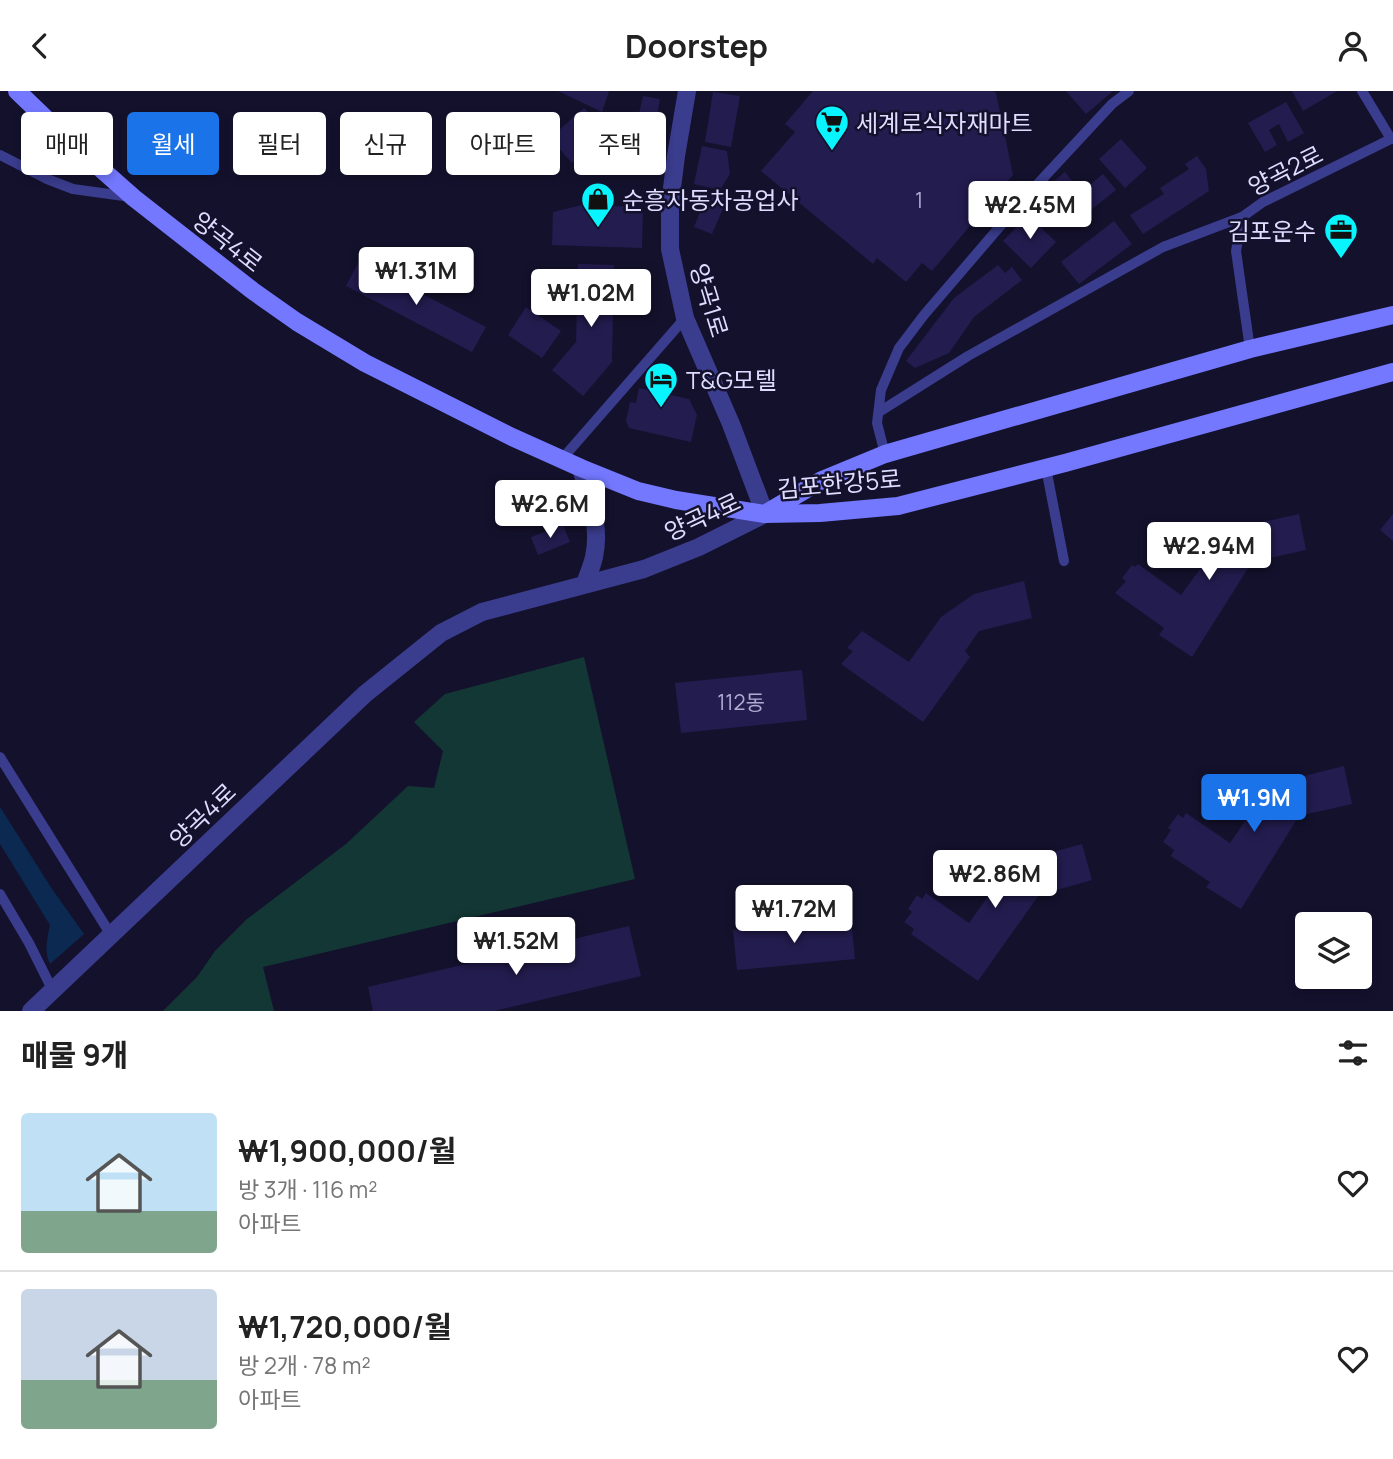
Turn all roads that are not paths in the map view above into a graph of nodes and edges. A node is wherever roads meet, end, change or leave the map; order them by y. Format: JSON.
{"nodes":[{"id":1,"x":17,"y":91,"type":"edge"},
{"id":2,"x":687,"y":91,"type":"edge"},
{"id":3,"x":1129,"y":91,"type":"edge"},
{"id":4,"x":1362,"y":91,"type":"edge"},
{"id":5,"x":1392,"y":139,"type":"edge"},
{"id":6,"x":3,"y":160,"type":"edge"},
{"id":7,"x":134,"y":198,"type":"junction"},
{"id":8,"x":1242,"y":217,"type":"junction"},
{"id":9,"x":1393,"y":315,"type":"edge"},
{"id":10,"x":685,"y":318,"type":"junction"},
{"id":11,"x":1250,"y":349,"type":"junction"},
{"id":12,"x":1393,"y":372,"type":"edge"},
{"id":13,"x":878,"y":412,"type":"junction"},
{"id":14,"x":885,"y":454,"type":"junction"},
{"id":15,"x":562,"y":460,"type":"junction"},
{"id":16,"x":581,"y":468,"type":"junction"},
{"id":17,"x":1046,"y":468,"type":"junction"},
{"id":18,"x":765,"y":514,"type":"junction"},
{"id":19,"x":1064,"y":561,"type":"dead end"},
{"id":20,"x":585,"y":584,"type":"junction"},
{"id":21,"x":0,"y":757,"type":"edge"},
{"id":22,"x":0,"y":894,"type":"edge"},
{"id":23,"x":111,"y":935,"type":"junction"},
{"id":24,"x":53,"y":991,"type":"junction"},
{"id":25,"x":31,"y":1011,"type":"edge"}],
"edges":[{"from":1,"to":7,"type":"main road","name":"양곡4로"},
{"from":2,"to":10,"type":"street","name":"양곡1로"},
{"from":3,"to":13,"type":"lane"},
{"from":4,"to":5,"type":"lane"},
{"from":5,"to":8,"type":"lane","name":"양곡2로"},
{"from":6,"to":7,"type":"lane"},
{"from":7,"to":15,"type":"main road","name":"양곡4로"},
{"from":8,"to":11,"type":"lane","name":"양곡2로"},
{"from":8,"to":13,"type":"lane"},
{"from":9,"to":11,"type":"main road","name":"김포한강5로"},
{"from":10,"to":15,"type":"lane"},
{"from":10,"to":18,"type":"street","name":"양곡1로"},
{"from":11,"to":14,"type":"main road","name":"김포한강5로"},
{"from":12,"to":17,"type":"main road","name":"김포한강5로"},
{"from":13,"to":14,"type":"lane"},
{"from":14,"to":18,"type":"main road","name":"김포한강5로"},
{"from":15,"to":16,"type":"main road","name":"양곡4로"},
{"from":16,"to":18,"type":"main road","name":"양곡4로"},
{"from":16,"to":20,"type":"street"},
{"from":17,"to":18,"type":"main road","name":"김포한강5로"},
{"from":17,"to":19,"type":"lane"},
{"from":18,"to":20,"type":"street","name":"양곡4로"},
{"from":20,"to":23,"type":"street","name":"양곡4로"},
{"from":21,"to":23,"type":"lane"},
{"from":22,"to":24,"type":"lane"},
{"from":23,"to":24,"type":"street","name":"양곡4로"},
{"from":24,"to":25,"type":"street","name":"양곡4로"}]}
